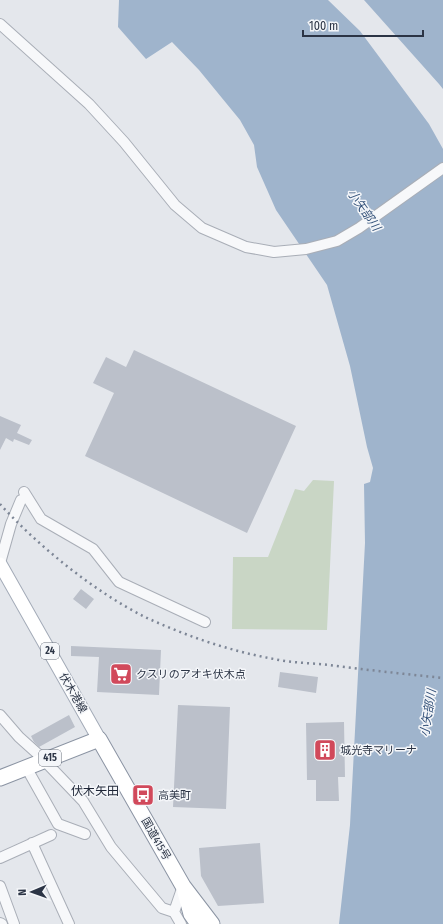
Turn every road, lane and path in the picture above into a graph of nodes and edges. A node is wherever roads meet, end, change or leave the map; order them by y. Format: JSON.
{"nodes":[{"id":1,"x":0,"y":24,"type":"edge"},
{"id":2,"x":443,"y":168,"type":"edge"},
{"id":3,"x":11,"y":524,"type":"junction"},
{"id":4,"x":0,"y":526,"type":"edge"},
{"id":5,"x":0,"y":563,"type":"edge"},
{"id":6,"x":205,"y":622,"type":"dead end"},
{"id":7,"x":0,"y":715,"type":"edge"},
{"id":8,"x":99,"y":739,"type":"junction"},
{"id":9,"x":44,"y":760,"type":"junction"},
{"id":10,"x":26,"y":767,"type":"junction"},
{"id":11,"x":0,"y":778,"type":"edge"},
{"id":12,"x":85,"y":834,"type":"dead end"},
{"id":13,"x":51,"y":835,"type":"dead end"},
{"id":14,"x":32,"y":843,"type":"junction"},
{"id":15,"x":0,"y":858,"type":"edge"},
{"id":16,"x":0,"y":886,"type":"edge"},
{"id":17,"x":183,"y":886,"type":"junction"},
{"id":18,"x":174,"y":912,"type":"junction"},
{"id":19,"x":14,"y":924,"type":"edge"},
{"id":20,"x":69,"y":924,"type":"edge"},
{"id":21,"x":181,"y":924,"type":"edge"},
{"id":22,"x":198,"y":924,"type":"edge"},
{"id":23,"x":212,"y":924,"type":"edge"}],
"edges":[{"from":1,"to":2,"type":"street"},
{"from":3,"to":4,"type":"street"},
{"from":3,"to":5,"type":"street"},
{"from":3,"to":6,"type":"street"},
{"from":5,"to":8,"type":"main road","name":"伏木港線","number":"24"},
{"from":7,"to":9,"type":"street"},
{"from":8,"to":9,"type":"highway","number":"415"},
{"from":8,"to":17,"type":"highway","name":"国道415号"},
{"from":9,"to":10,"type":"highway","number":"415"},
{"from":9,"to":18,"type":"street"},
{"from":10,"to":11,"type":"highway","number":"415"},
{"from":10,"to":12,"type":"street"},
{"from":13,"to":14,"type":"street"},
{"from":14,"to":15,"type":"street"},
{"from":14,"to":20,"type":"street"},
{"from":16,"to":19,"type":"street"},
{"from":17,"to":18,"type":"street"},
{"from":17,"to":22,"type":"highway","name":"国道415号"},
{"from":17,"to":23,"type":"highway","name":"国道415号"},
{"from":18,"to":21,"type":"street"}]}
